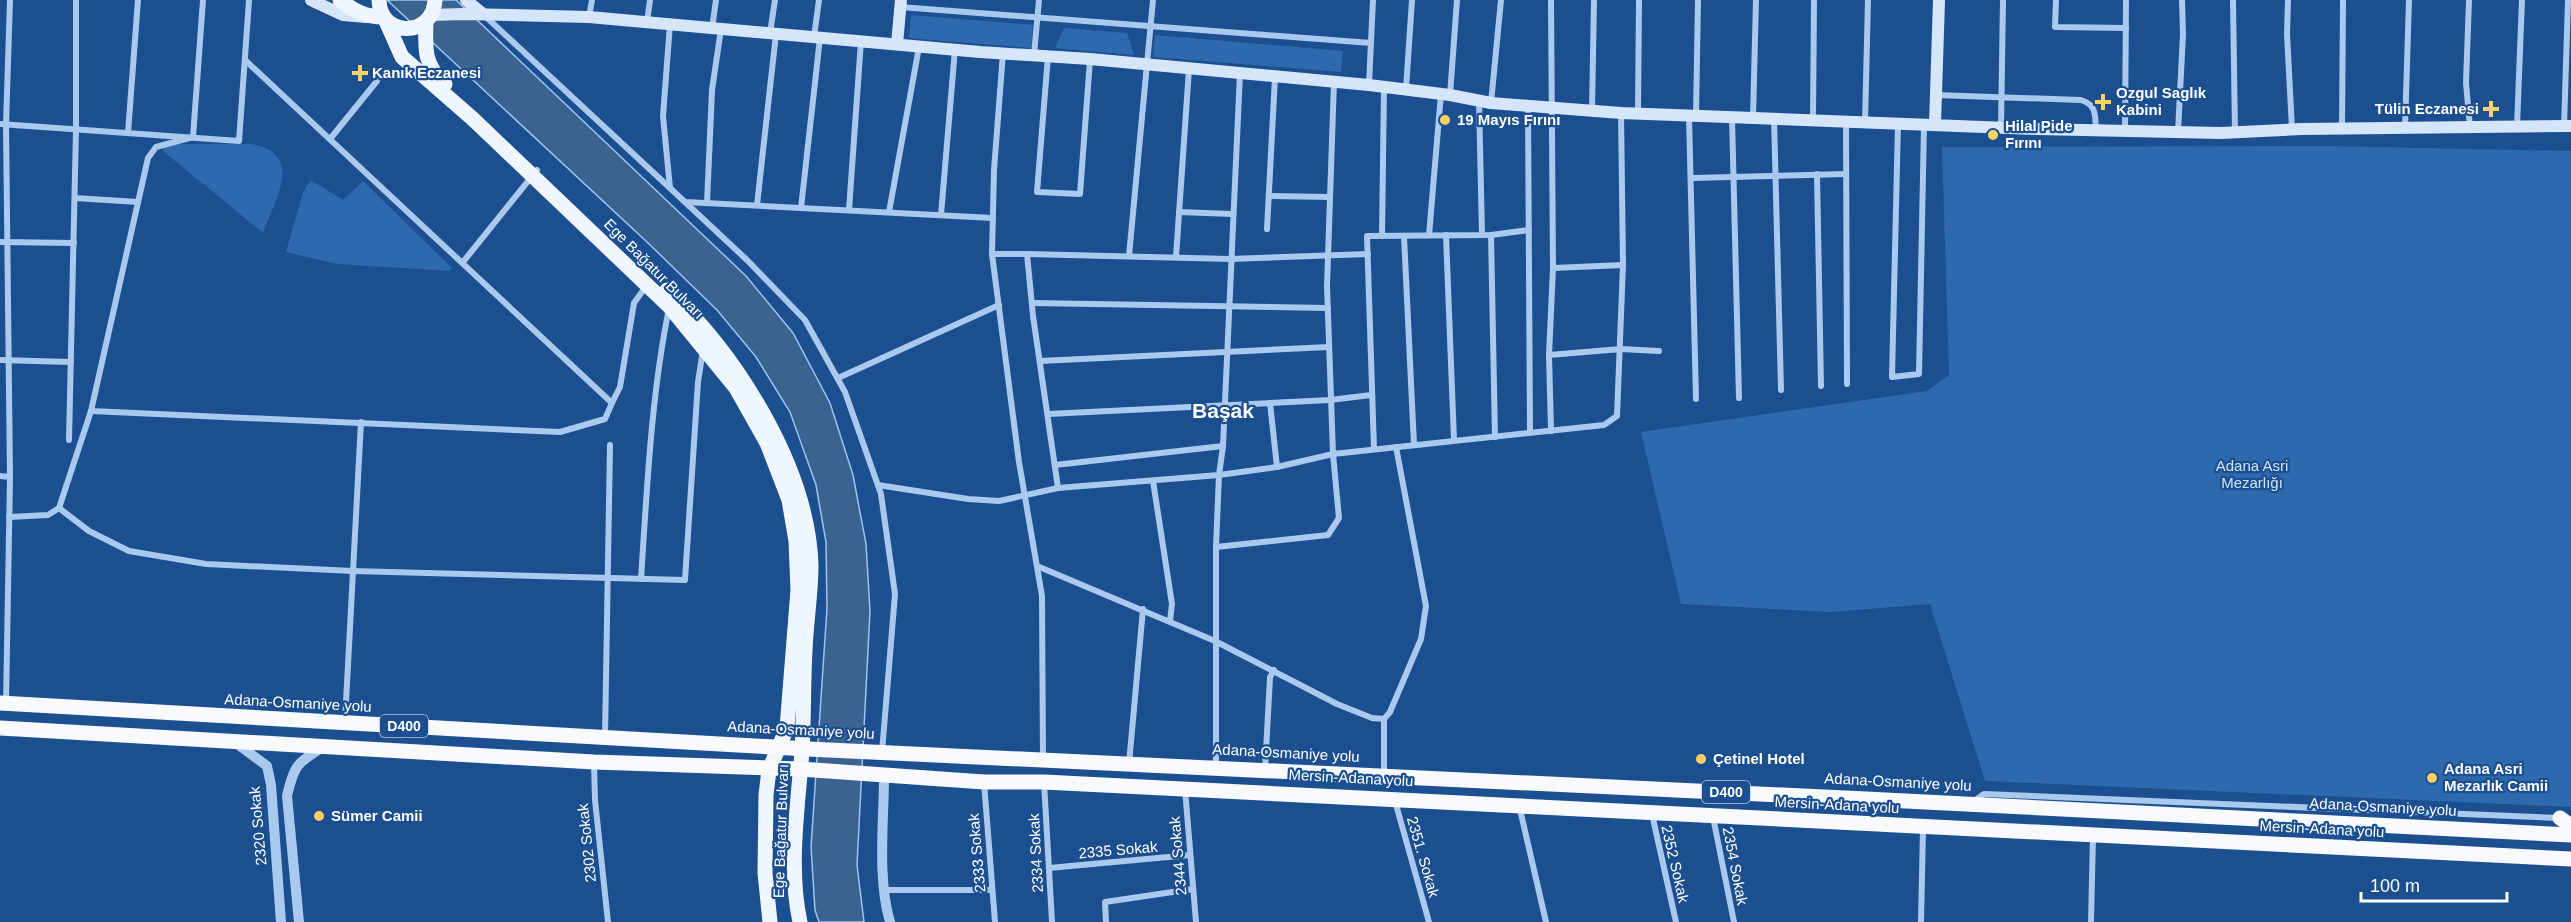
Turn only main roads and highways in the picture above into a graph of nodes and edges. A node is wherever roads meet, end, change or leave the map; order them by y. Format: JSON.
{"nodes":[{"id":1,"x":311,"y":0,"type":"edge"},
{"id":2,"x":340,"y":0,"type":"edge"},
{"id":3,"x":379,"y":0,"type":"edge"},
{"id":4,"x":466,"y":0,"type":"edge"},
{"id":5,"x":1938,"y":0,"type":"edge"},
{"id":6,"x":901,"y":4,"type":"edge"},
{"id":7,"x":431,"y":13,"type":"edge"},
{"id":8,"x":483,"y":15,"type":"junction"},
{"id":9,"x":380,"y":18,"type":"junction"},
{"id":10,"x":897,"y":44,"type":"junction"},
{"id":11,"x":1929,"y":125,"type":"junction"},
{"id":12,"x":2568,"y":126,"type":"edge"},
{"id":13,"x":535,"y":173,"type":"junction"},
{"id":14,"x":705,"y":340,"type":"junction"},
{"id":15,"x":3,"y":703,"type":"edge"},
{"id":16,"x":0,"y":728,"type":"edge"},
{"id":17,"x":778,"y":747,"type":"junction"},
{"id":18,"x":805,"y":749,"type":"junction"},
{"id":19,"x":769,"y":770,"type":"junction"},
{"id":20,"x":803,"y":770,"type":"junction"},
{"id":21,"x":2571,"y":835,"type":"edge"},
{"id":22,"x":2571,"y":859,"type":"edge"},
{"id":23,"x":770,"y":922,"type":"edge"},
{"id":24,"x":800,"y":922,"type":"edge"}],
"edges":[{"from":1,"to":9,"type":"main road"},
{"from":2,"to":9,"type":"main road"},
{"from":3,"to":9,"type":"main road","name":"Ege Bağatur Bulvarı"},
{"from":4,"to":8,"type":"main road"},
{"from":5,"to":11,"type":"main road"},
{"from":6,"to":10,"type":"main road"},
{"from":7,"to":8,"type":"main road"},
{"from":7,"to":9,"type":"main road"},
{"from":7,"to":13,"type":"main road","name":"Ege Bağatur Bulvarı"},
{"from":8,"to":10,"type":"main road"},
{"from":9,"to":13,"type":"main road","name":"Ege Bağatur Bulvarı"},
{"from":10,"to":11,"type":"main road"},
{"from":11,"to":12,"type":"main road"},
{"from":13,"to":14,"type":"main road","name":"Ege Bağatur Bulvarı"},
{"from":13,"to":14,"type":"main road","name":"Ege Bağatur Bulvarı"},
{"from":14,"to":17,"type":"main road","name":"Ege Bağatur Bulvarı"},
{"from":14,"to":18,"type":"main road","name":"Ege Bağatur Bulvarı"},
{"from":15,"to":17,"type":"highway","name":"Adana-Osmaniye yolu","number":"D400"},
{"from":16,"to":19,"type":"highway","number":"D400"},
{"from":17,"to":18,"type":"highway","name":"Adana-Osmaniye yolu","number":"D400"},
{"from":17,"to":19,"type":"main road","name":"Ege Bağatur Bulvarı"},
{"from":18,"to":20,"type":"main road","name":"Ege Bağatur Bulvarı"},
{"from":18,"to":21,"type":"highway","name":"Adana-Osmaniye yolu","number":"D400"},
{"from":19,"to":20,"type":"highway","number":"D400"},
{"from":19,"to":23,"type":"main road","name":"Ege Bağatur Bulvarı"},
{"from":20,"to":22,"type":"highway","name":"Mersin-Adana yolu","number":"D400"},
{"from":20,"to":24,"type":"main road","name":"Ege Bağatur Bulvarı"}]}
